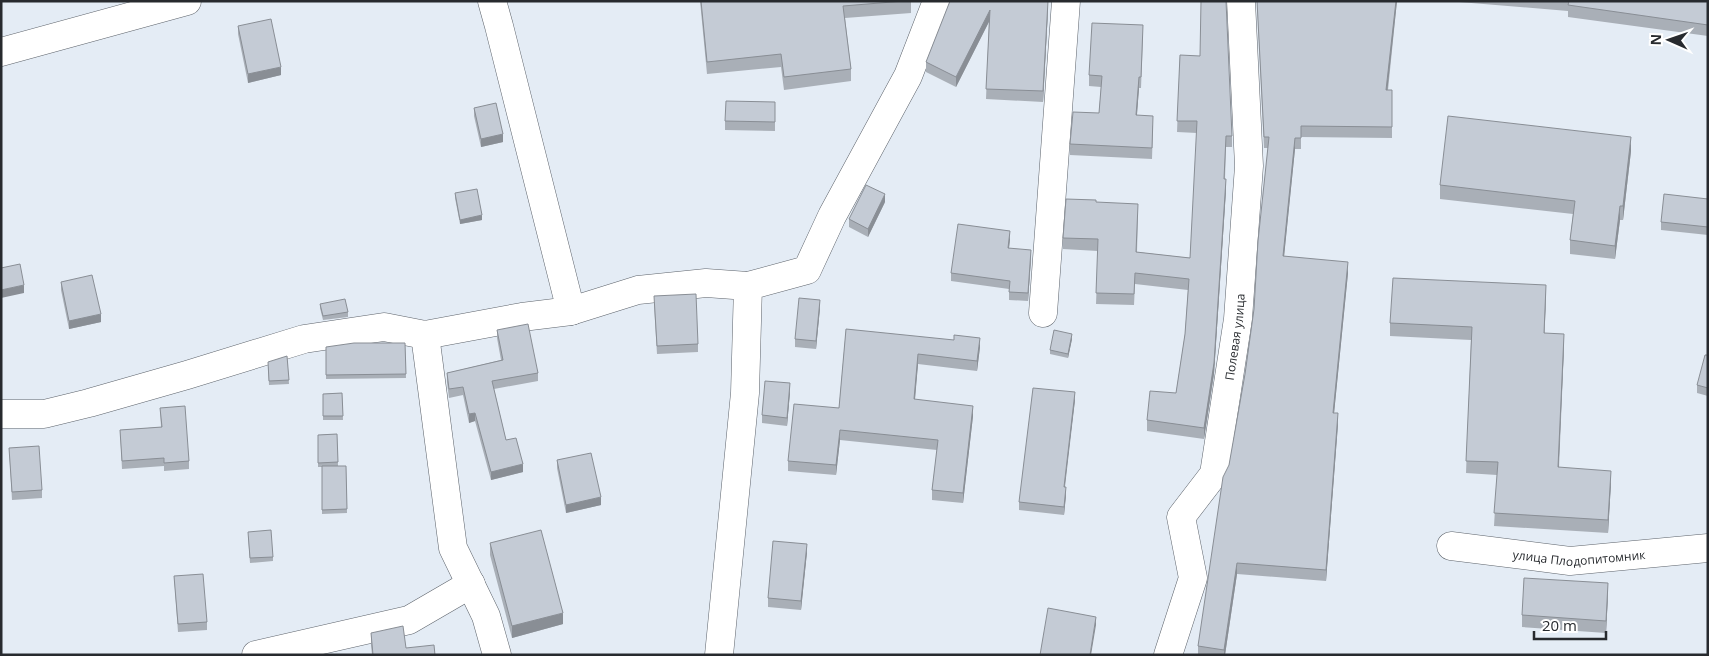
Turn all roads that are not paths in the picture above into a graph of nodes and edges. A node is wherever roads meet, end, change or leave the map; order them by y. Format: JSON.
{"nodes":[{"id":1,"x":187,"y":1,"type":"edge"},
{"id":2,"x":492,"y":1,"type":"edge"},
{"id":3,"x":937,"y":1,"type":"edge"},
{"id":4,"x":1066,"y":1,"type":"edge"},
{"id":5,"x":1241,"y":1,"type":"edge"},
{"id":6,"x":1,"y":52,"type":"edge"},
{"id":7,"x":748,"y":286,"type":"junction"},
{"id":8,"x":572,"y":311,"type":"junction"},
{"id":9,"x":1043,"y":313,"type":"dead end"},
{"id":10,"x":425,"y":335,"type":"junction"},
{"id":11,"x":1,"y":414,"type":"edge"},
{"id":12,"x":1451,"y":546,"type":"dead end"},
{"id":13,"x":1708,"y":548,"type":"edge"},
{"id":14,"x":471,"y":584,"type":"junction"},
{"id":15,"x":256,"y":655,"type":"edge"},
{"id":16,"x":497,"y":655,"type":"edge"},
{"id":17,"x":719,"y":655,"type":"edge"},
{"id":18,"x":1168,"y":655,"type":"edge"}],
"edges":[{"from":1,"to":6,"type":"street"},
{"from":2,"to":8,"type":"street"},
{"from":3,"to":7,"type":"street"},
{"from":4,"to":9,"type":"street"},
{"from":5,"to":18,"type":"street","name":"Полевая улица"},
{"from":7,"to":8,"type":"street"},
{"from":7,"to":17,"type":"street"},
{"from":8,"to":10,"type":"street"},
{"from":10,"to":11,"type":"street"},
{"from":10,"to":14,"type":"street"},
{"from":12,"to":13,"type":"street","name":"улица Плодопитомник"},
{"from":14,"to":15,"type":"street"},
{"from":14,"to":16,"type":"street"}]}
